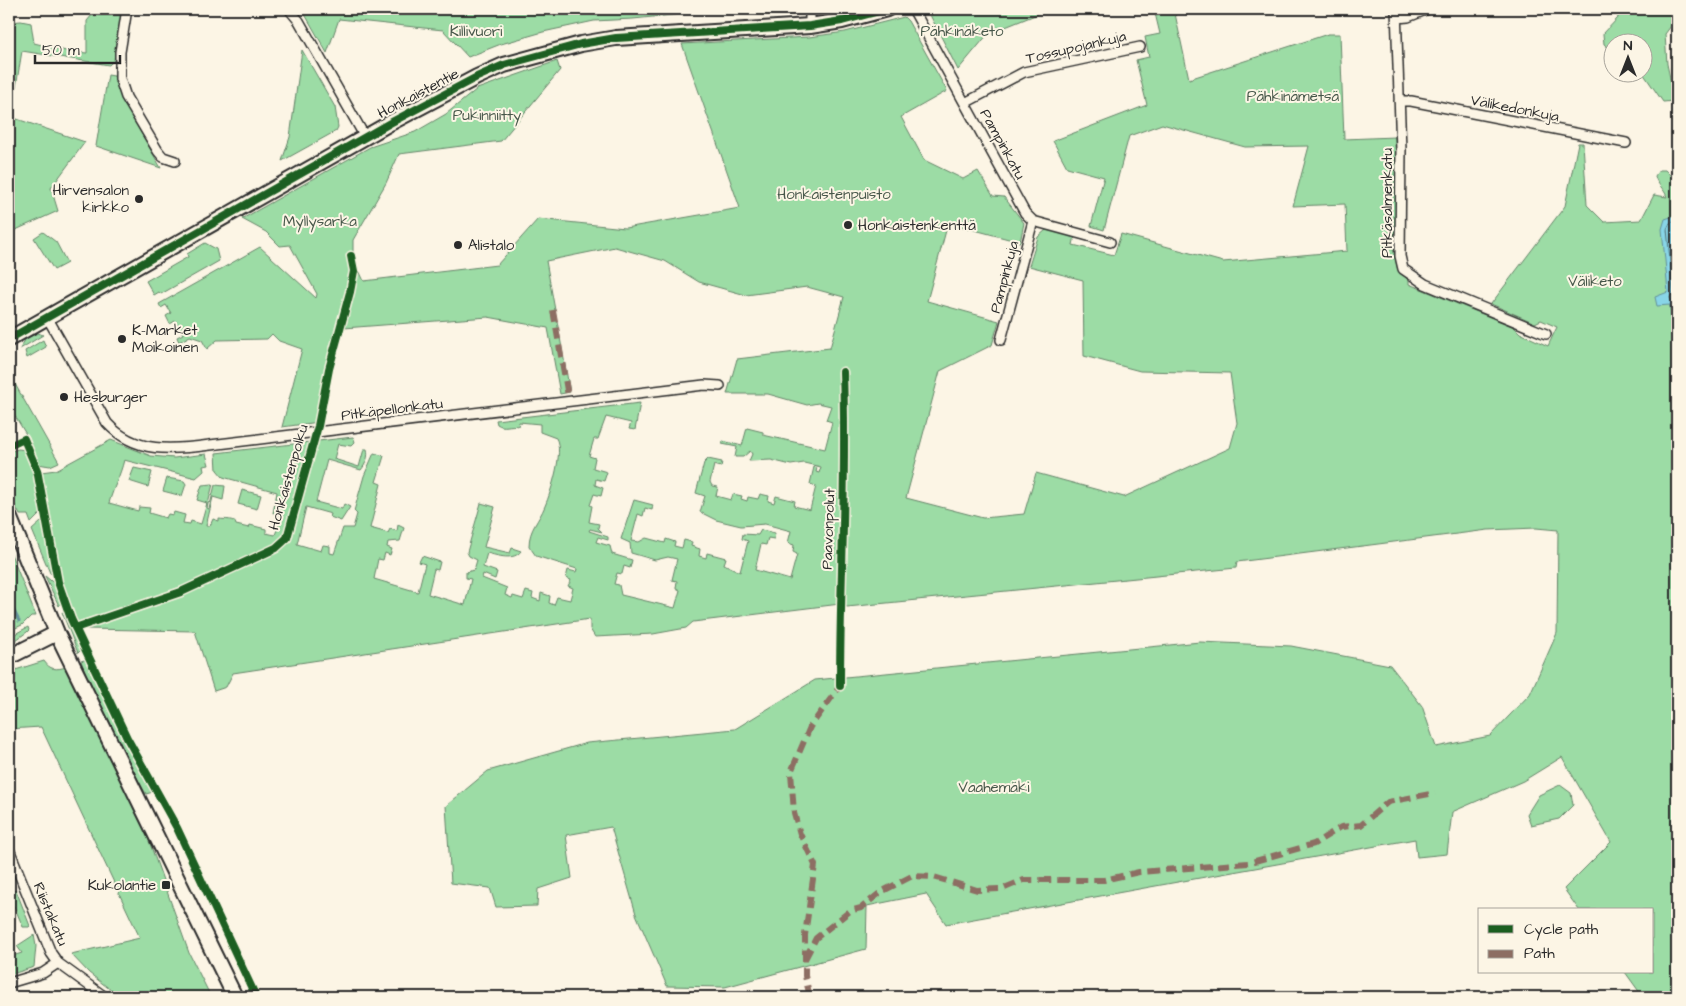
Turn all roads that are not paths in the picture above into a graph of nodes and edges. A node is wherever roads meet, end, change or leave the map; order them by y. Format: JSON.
{"nodes":[{"id":1,"x":127,"y":9,"type":"edge"},
{"id":2,"x":289,"y":9,"type":"edge"},
{"id":3,"x":810,"y":9,"type":"edge"},
{"id":4,"x":887,"y":9,"type":"edge"},
{"id":5,"x":914,"y":9,"type":"edge"},
{"id":6,"x":1428,"y":9,"type":"edge"},
{"id":7,"x":1396,"y":13,"type":"edge"},
{"id":8,"x":810,"y":26,"type":"junction"},
{"id":9,"x":1140,"y":47,"type":"dead end"},
{"id":10,"x":1399,"y":101,"type":"junction"},
{"id":11,"x":965,"y":103,"type":"junction"},
{"id":12,"x":365,"y":138,"type":"junction"},
{"id":13,"x":1626,"y":143,"type":"dead end"},
{"id":14,"x":175,"y":161,"type":"dead end"},
{"id":15,"x":1033,"y":221,"type":"junction"},
{"id":16,"x":1110,"y":242,"type":"dead end"},
{"id":17,"x":47,"y":317,"type":"junction"},
{"id":18,"x":1546,"y":334,"type":"dead end"},
{"id":19,"x":9,"y":339,"type":"edge"},
{"id":20,"x":1001,"y":340,"type":"dead end"},
{"id":21,"x":720,"y":386,"type":"dead end"},
{"id":22,"x":9,"y":516,"type":"edge"},
{"id":23,"x":57,"y":633,"type":"junction"},
{"id":24,"x":9,"y":657,"type":"edge"},
{"id":25,"x":9,"y":848,"type":"edge"},
{"id":26,"x":58,"y":963,"type":"junction"},
{"id":27,"x":9,"y":983,"type":"edge"},
{"id":28,"x":105,"y":997,"type":"edge"},
{"id":29,"x":235,"y":997,"type":"edge"}],
"edges":[{"from":1,"to":14,"type":"street"},
{"from":2,"to":12,"type":"street"},
{"from":3,"to":8,"type":"street"},
{"from":4,"to":8,"type":"street","name":"Honkaistentie"},
{"from":5,"to":11,"type":"street","name":"Pampinkatu"},
{"from":6,"to":7,"type":"street"},
{"from":7,"to":10,"type":"street","name":"Pitkäsalmenkatu"},
{"from":8,"to":12,"type":"street","name":"Honkaistentie"},
{"from":9,"to":11,"type":"street","name":"Tossupojankuja"},
{"from":10,"to":13,"type":"street","name":"Välikedonkuja"},
{"from":10,"to":18,"type":"street","name":"Pitkäsalmenkatu"},
{"from":11,"to":15,"type":"street","name":"Pampinkatu"},
{"from":12,"to":17,"type":"street","name":"Honkaistentie"},
{"from":15,"to":16,"type":"street"},
{"from":15,"to":20,"type":"street","name":"Pampinkuja"},
{"from":17,"to":19,"type":"street","name":"Honkaistentie"},
{"from":17,"to":21,"type":"street","name":"Pitkäpellonkatu"},
{"from":22,"to":23,"type":"street"},
{"from":23,"to":24,"type":"street"},
{"from":23,"to":29,"type":"street"},
{"from":25,"to":26,"type":"street","name":"Riistakatu"},
{"from":26,"to":27,"type":"street"},
{"from":26,"to":28,"type":"street","name":"Riistakatu"}]}
